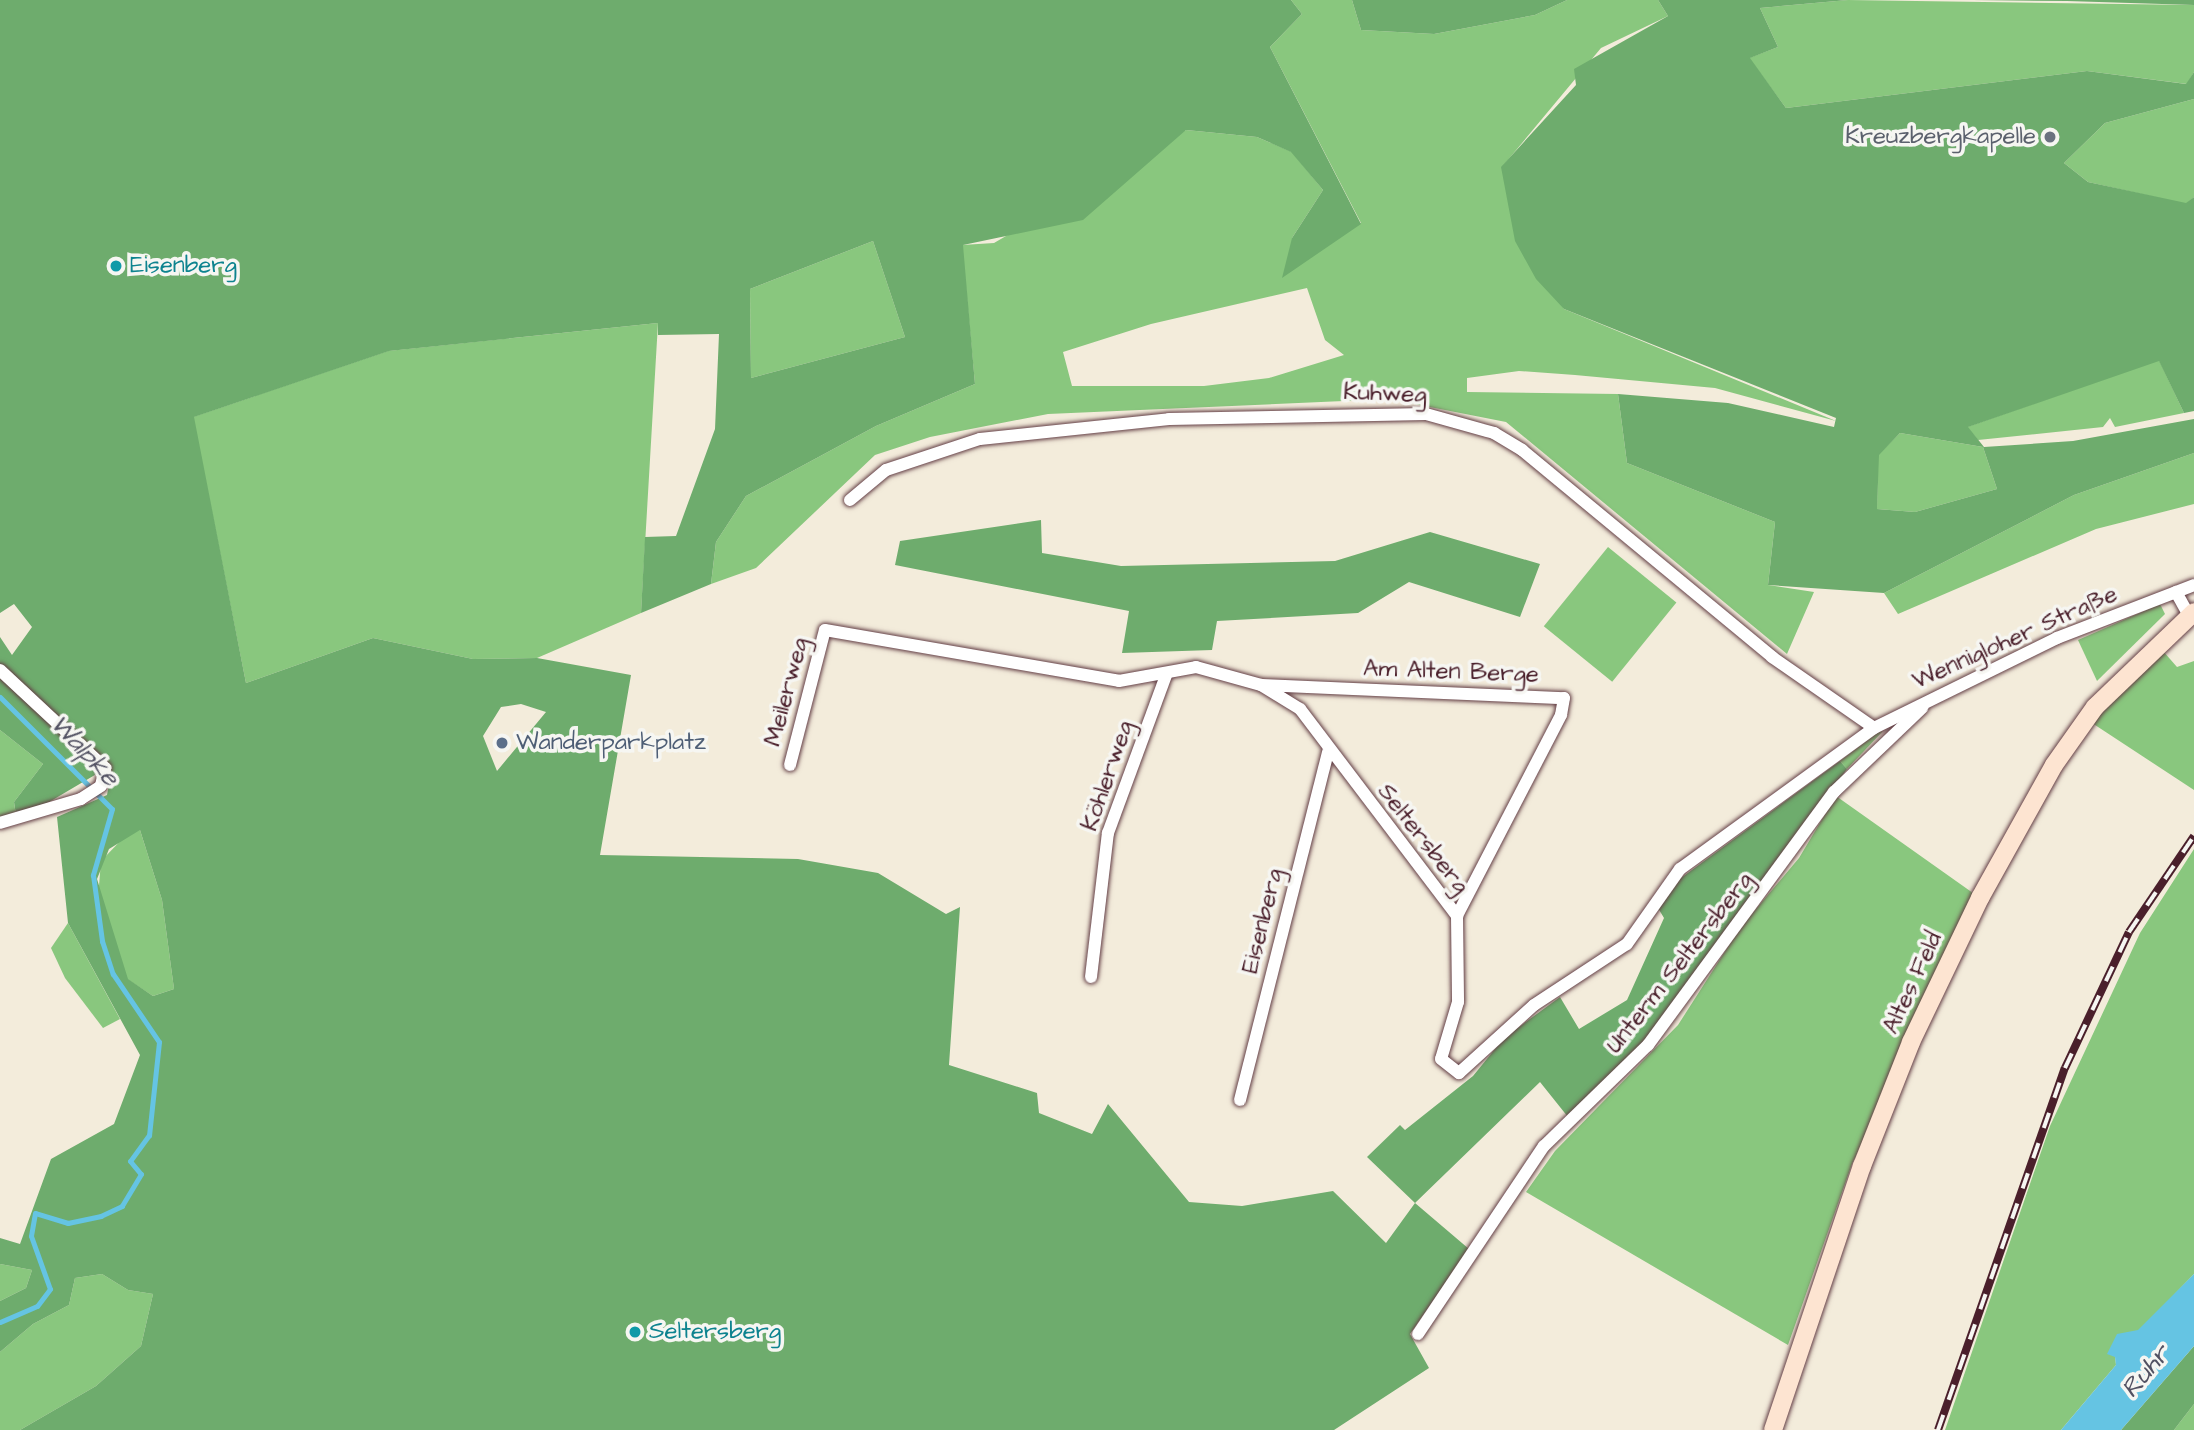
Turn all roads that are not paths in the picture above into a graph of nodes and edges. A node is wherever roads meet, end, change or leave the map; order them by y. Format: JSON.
{"nodes":[{"id":1,"x":850,"y":500,"type":"dead end"},
{"id":2,"x":2194,"y":585,"type":"edge"},
{"id":3,"x":2176,"y":592,"type":"junction"},
{"id":4,"x":2191,"y":614,"type":"edge"},
{"id":5,"x":825,"y":630,"type":"joint"},
{"id":6,"x":0,"y":670,"type":"edge"},
{"id":7,"x":1166,"y":675,"type":"junction"},
{"id":8,"x":1261,"y":685,"type":"junction"},
{"id":9,"x":1937,"y":694,"type":"junction"},
{"id":10,"x":1874,"y":728,"type":"junction"},
{"id":11,"x":1328,"y":752,"type":"junction"},
{"id":12,"x":790,"y":765,"type":"dead end"},
{"id":13,"x":0,"y":823,"type":"edge"},
{"id":14,"x":1457,"y":916,"type":"junction"},
{"id":15,"x":1091,"y":977,"type":"dead end"},
{"id":16,"x":1240,"y":1100,"type":"dead end"},
{"id":17,"x":1418,"y":1334,"type":"dead end"},
{"id":18,"x":1773,"y":1430,"type":"edge"}],
"edges":[{"from":1,"to":10,"type":"street","name":"Kuhweg"},
{"from":2,"to":3,"type":"street","name":"Wennigloher Straße"},
{"from":3,"to":4,"type":"street"},
{"from":3,"to":9,"type":"street","name":"Wennigloher Straße"},
{"from":4,"to":18,"type":"main road","name":"Altes Feld"},
{"from":5,"to":7,"type":"street","name":"Seltersberg"},
{"from":5,"to":12,"type":"street","name":"Meilerweg"},
{"from":6,"to":13,"type":"street"},
{"from":7,"to":8,"type":"street","name":"Seltersberg"},
{"from":7,"to":15,"type":"street","name":"Köhlerweg"},
{"from":8,"to":11,"type":"street","name":"Seltersberg"},
{"from":8,"to":14,"type":"street","name":"Am Alten Berge"},
{"from":9,"to":10,"type":"street","name":"Wennigloher Straße"},
{"from":9,"to":17,"type":"street","name":"Unterm Seltersberg"},
{"from":10,"to":14,"type":"street","name":"Seltersberg"},
{"from":11,"to":14,"type":"street","name":"Seltersberg"},
{"from":11,"to":16,"type":"street","name":"Eisenberg"}]}
